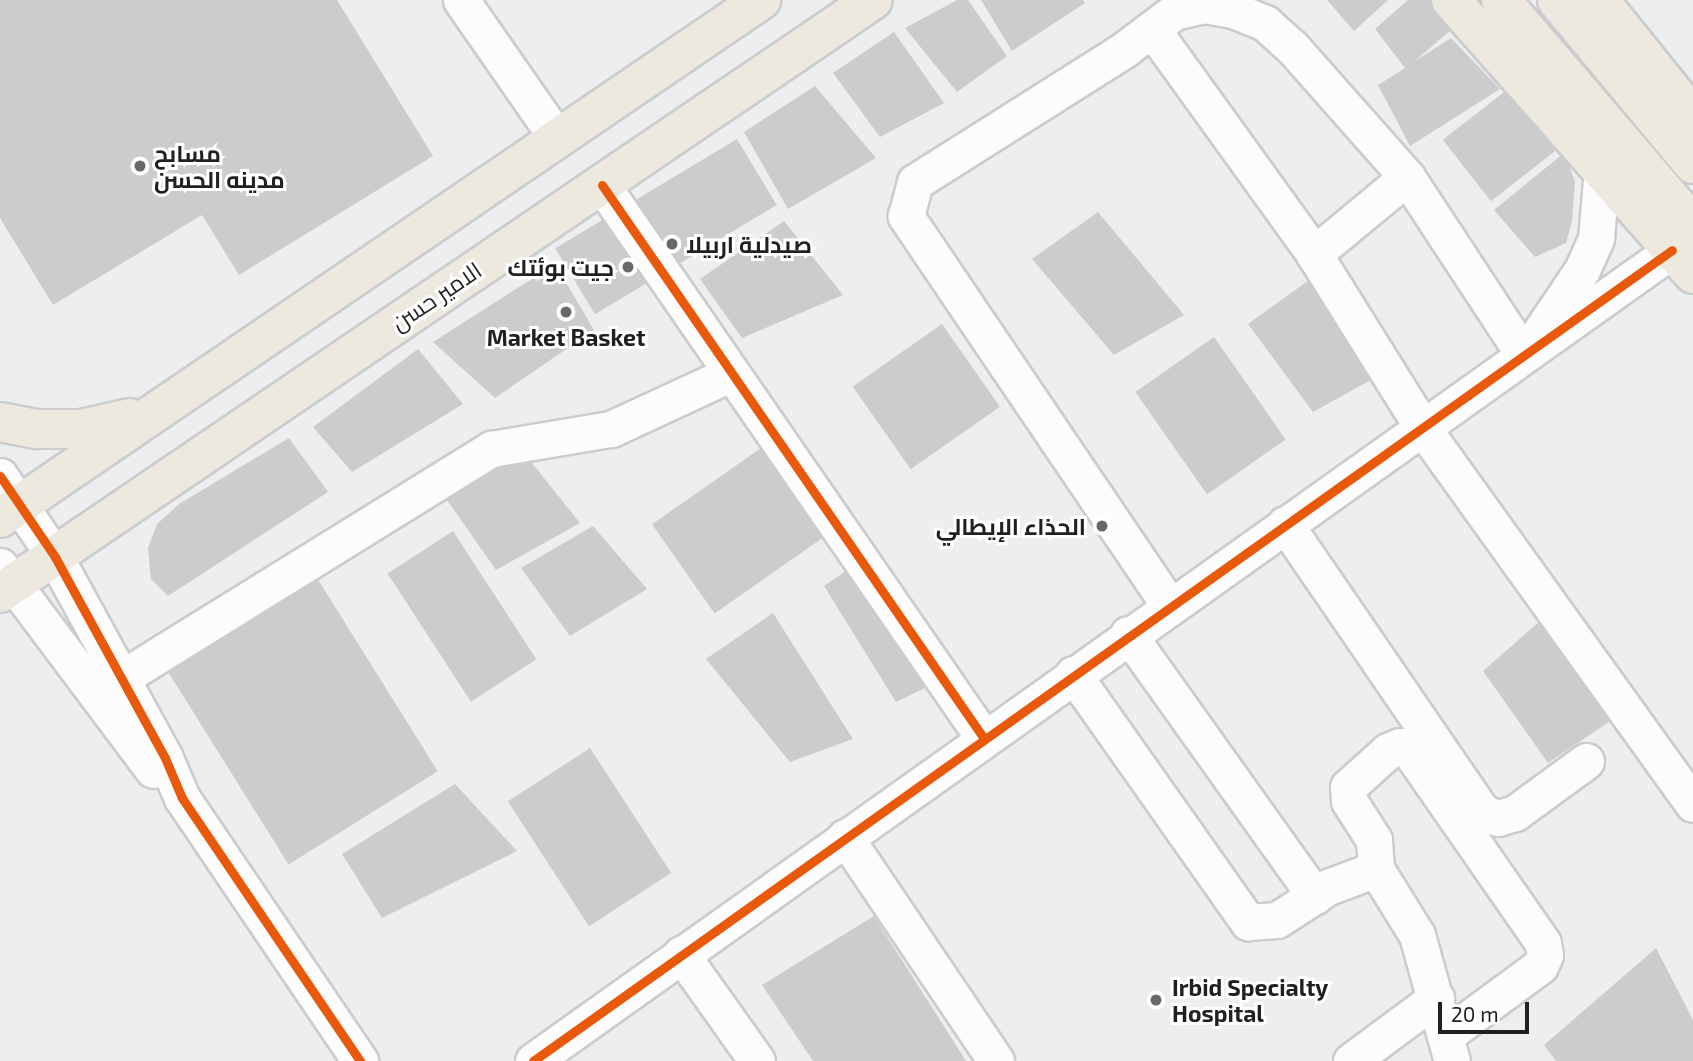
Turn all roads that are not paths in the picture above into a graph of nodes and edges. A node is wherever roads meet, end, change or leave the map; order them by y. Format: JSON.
{"nodes":[{"id":1,"x":761,"y":0,"type":"edge"},
{"id":2,"x":873,"y":0,"type":"edge"},
{"id":3,"x":1451,"y":0,"type":"edge"},
{"id":4,"x":1501,"y":0,"type":"edge"},
{"id":5,"x":1557,"y":0,"type":"edge"},
{"id":6,"x":1599,"y":0,"type":"edge"},
{"id":7,"x":473,"y":3,"type":"edge"},
{"id":8,"x":1152,"y":29,"type":"junction"},
{"id":9,"x":1693,"y":117,"type":"edge"},
{"id":10,"x":557,"y":138,"type":"junction"},
{"id":11,"x":1693,"y":164,"type":"edge"},
{"id":12,"x":1602,"y":170,"type":"junction"},
{"id":13,"x":1407,"y":177,"type":"junction"},
{"id":14,"x":602,"y":185,"type":"junction"},
{"id":15,"x":1686,"y":250,"type":"edge"},
{"id":16,"x":1314,"y":254,"type":"junction"},
{"id":17,"x":1524,"y":355,"type":"junction"},
{"id":18,"x":732,"y":373,"type":"junction"},
{"id":19,"x":165,"y":404,"type":"junction"},
{"id":20,"x":0,"y":422,"type":"edge"},
{"id":21,"x":1422,"y":427,"type":"junction"},
{"id":22,"x":6,"y":500,"type":"edge"},
{"id":23,"x":1285,"y":524,"type":"junction"},
{"id":24,"x":55,"y":557,"type":"junction"},
{"id":25,"x":4,"y":582,"type":"edge"},
{"id":26,"x":1169,"y":605,"type":"junction"},
{"id":27,"x":1128,"y":634,"type":"junction"},
{"id":28,"x":1073,"y":674,"type":"junction"},
{"id":29,"x":120,"y":679,"type":"junction"},
{"id":30,"x":983,"y":737,"type":"junction"},
{"id":31,"x":1586,"y":761,"type":"dead end"},
{"id":32,"x":182,"y":798,"type":"junction"},
{"id":33,"x":1693,"y":804,"type":"edge"},
{"id":34,"x":845,"y":837,"type":"junction"},
{"id":35,"x":1376,"y":869,"type":"junction"},
{"id":36,"x":1315,"y":896,"type":"junction"},
{"id":37,"x":681,"y":954,"type":"junction"},
{"id":38,"x":1436,"y":998,"type":"junction"},
{"id":39,"x":1449,"y":1049,"type":"edge"},
{"id":40,"x":360,"y":1061,"type":"edge"},
{"id":41,"x":533,"y":1061,"type":"edge"},
{"id":42,"x":757,"y":1061,"type":"edge"},
{"id":43,"x":996,"y":1061,"type":"edge"},
{"id":44,"x":1351,"y":1061,"type":"edge"}],
"edges":[{"from":1,"to":10,"type":"main road"},
{"from":2,"to":14,"type":"main road","name":"الامير حسن"},
{"from":3,"to":12,"type":"main road"},
{"from":4,"to":15,"type":"main road"},
{"from":5,"to":11,"type":"main road"},
{"from":6,"to":9,"type":"main road"},
{"from":7,"to":10,"type":"street"},
{"from":8,"to":13,"type":"street"},
{"from":8,"to":16,"type":"street"},
{"from":8,"to":26,"type":"street"},
{"from":10,"to":19,"type":"main road"},
{"from":12,"to":15,"type":"main road"},
{"from":12,"to":17,"type":"street"},
{"from":13,"to":16,"type":"street"},
{"from":13,"to":17,"type":"street"},
{"from":14,"to":18,"type":"street"},
{"from":14,"to":24,"type":"main road","name":"الامير حسن"},
{"from":15,"to":17,"type":"street"},
{"from":16,"to":21,"type":"street"},
{"from":17,"to":21,"type":"street"},
{"from":18,"to":29,"type":"street"},
{"from":18,"to":30,"type":"street"},
{"from":19,"to":20,"type":"main road"},
{"from":19,"to":22,"type":"main road"},
{"from":21,"to":23,"type":"street"},
{"from":21,"to":33,"type":"street"},
{"from":22,"to":24,"type":"street"},
{"from":23,"to":26,"type":"street"},
{"from":23,"to":31,"type":"street"},
{"from":24,"to":25,"type":"main road","name":"الامير حسن"},
{"from":24,"to":29,"type":"street"},
{"from":25,"to":32,"type":"street"},
{"from":26,"to":27,"type":"street"},
{"from":27,"to":28,"type":"street"},
{"from":27,"to":36,"type":"street"},
{"from":28,"to":30,"type":"street"},
{"from":28,"to":36,"type":"street"},
{"from":29,"to":32,"type":"street"},
{"from":30,"to":34,"type":"street"},
{"from":32,"to":40,"type":"street"},
{"from":34,"to":37,"type":"street"},
{"from":34,"to":43,"type":"street"},
{"from":35,"to":36,"type":"street"},
{"from":35,"to":38,"type":"street"},
{"from":35,"to":39,"type":"street"},
{"from":37,"to":41,"type":"street"},
{"from":37,"to":42,"type":"street"},
{"from":38,"to":39,"type":"street"},
{"from":38,"to":44,"type":"street"}]}
